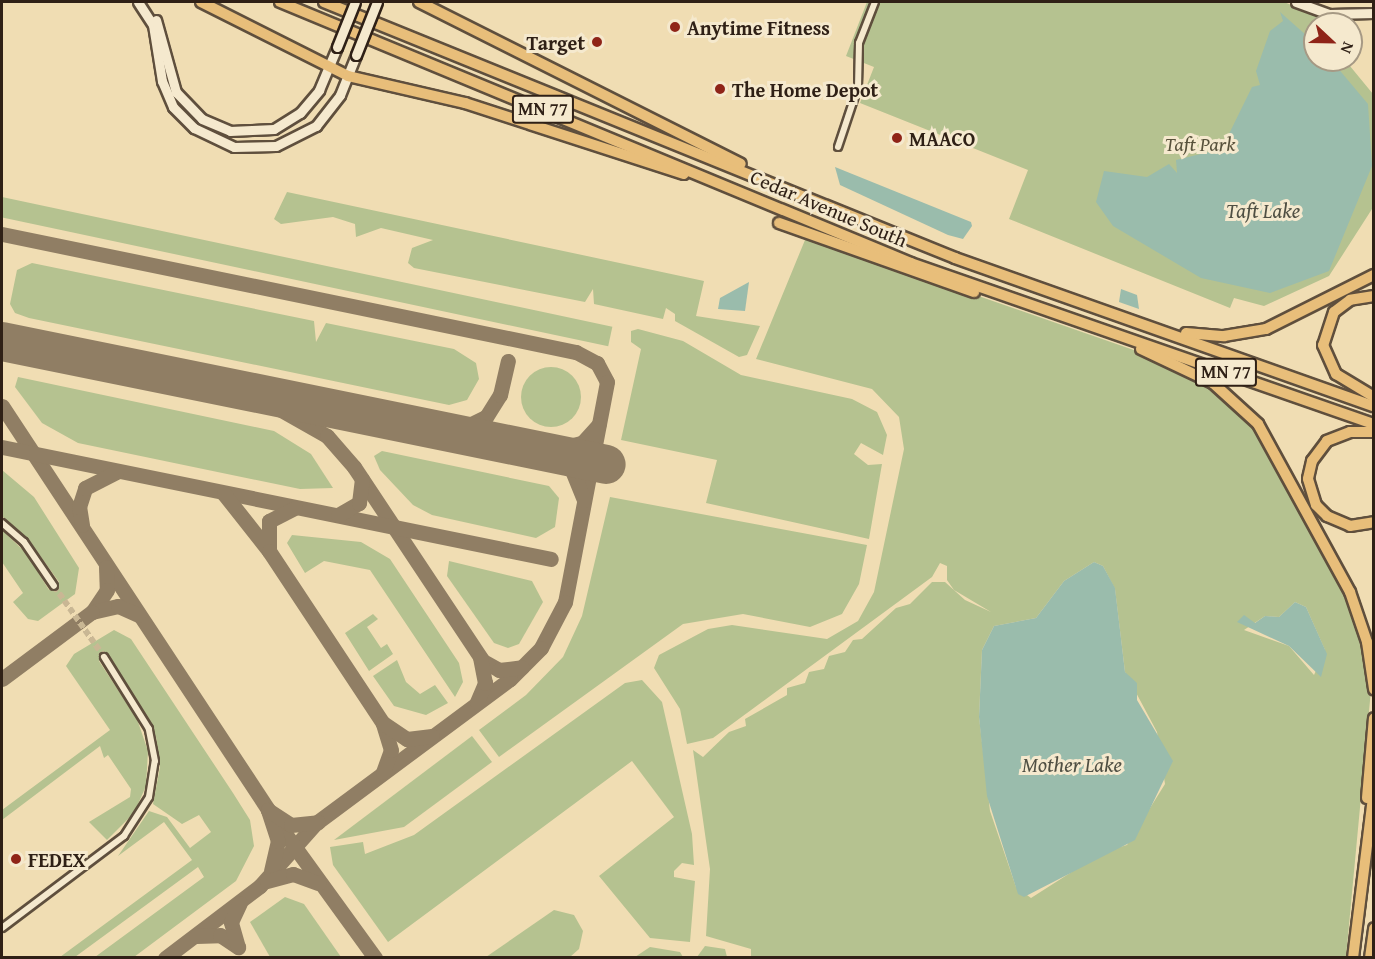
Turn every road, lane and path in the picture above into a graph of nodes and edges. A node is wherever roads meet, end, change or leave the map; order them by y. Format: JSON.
{"nodes":[{"id":1,"x":138,"y":2,"type":"edge"},
{"id":2,"x":145,"y":2,"type":"edge"},
{"id":3,"x":201,"y":2,"type":"edge"},
{"id":4,"x":280,"y":2,"type":"edge"},
{"id":5,"x":324,"y":2,"type":"edge"},
{"id":6,"x":355,"y":2,"type":"edge"},
{"id":7,"x":377,"y":2,"type":"edge"},
{"id":8,"x":419,"y":2,"type":"edge"},
{"id":9,"x":875,"y":2,"type":"edge"},
{"id":10,"x":1296,"y":2,"type":"edge"},
{"id":11,"x":1374,"y":13,"type":"edge"},
{"id":12,"x":328,"y":68,"type":"junction"},
{"id":13,"x":348,"y":76,"type":"junction"},
{"id":14,"x":838,"y":147,"type":"dead end"},
{"id":15,"x":814,"y":200,"type":"junction"},
{"id":16,"x":806,"y":218,"type":"junction"},
{"id":17,"x":779,"y":223,"type":"dead end"},
{"id":18,"x":1374,"y":275,"type":"edge"},
{"id":19,"x":1374,"y":296,"type":"edge"},
{"id":20,"x":1038,"y":308,"type":"junction"},
{"id":21,"x":1078,"y":321,"type":"junction"},
{"id":22,"x":1154,"y":326,"type":"junction"},
{"id":23,"x":1374,"y":397,"type":"edge"},
{"id":24,"x":1374,"y":406,"type":"edge"},
{"id":25,"x":1374,"y":424,"type":"edge"},
{"id":26,"x":1374,"y":432,"type":"edge"},
{"id":27,"x":1374,"y":522,"type":"edge"},
{"id":28,"x":2,"y":523,"type":"edge"},
{"id":29,"x":54,"y":586,"type":"tunnel mouth"},
{"id":30,"x":104,"y":657,"type":"tunnel mouth"},
{"id":31,"x":1374,"y":689,"type":"edge"},
{"id":32,"x":1374,"y":718,"type":"edge"},
{"id":33,"x":1374,"y":789,"type":"edge"},
{"id":34,"x":1365,"y":851,"type":"junction"},
{"id":35,"x":2,"y":928,"type":"edge"},
{"id":36,"x":1374,"y":928,"type":"edge"},
{"id":37,"x":1353,"y":957,"type":"edge"},
{"id":38,"x":1370,"y":957,"type":"edge"}],
"edges":[{"from":1,"to":13,"type":"street"},
{"from":2,"to":12,"type":"street"},
{"from":3,"to":12,"type":"highway"},
{"from":4,"to":16,"type":"highway","name":"Cedar Avenue South","number":"MN 77"},
{"from":5,"to":15,"type":"highway","name":"Cedar Avenue South","number":"MN 77"},
{"from":6,"to":12,"type":"street","bridge":true},
{"from":7,"to":13,"type":"street","bridge":true},
{"from":8,"to":15,"type":"highway"},
{"from":9,"to":14,"type":"street"},
{"from":10,"to":11,"type":"street"},
{"from":12,"to":13,"type":"highway"},
{"from":13,"to":16,"type":"highway"},
{"from":15,"to":22,"type":"highway","name":"Cedar Avenue South","number":"MN 77"},
{"from":16,"to":20,"type":"highway","name":"Cedar Avenue South","number":"MN 77"},
{"from":17,"to":20,"type":"highway"},
{"from":18,"to":22,"type":"highway"},
{"from":19,"to":23,"type":"highway"},
{"from":20,"to":21,"type":"highway","name":"Cedar Avenue South","number":"MN 77"},
{"from":21,"to":25,"type":"highway","name":"Cedar Avenue South","number":"MN 77"},
{"from":21,"to":31,"type":"highway"},
{"from":22,"to":24,"type":"highway","name":"Cedar Avenue South","number":"MN 77"},
{"from":26,"to":27,"type":"highway"},
{"from":28,"to":29,"type":"street"},
{"from":30,"to":35,"type":"street"},
{"from":32,"to":34,"type":"highway"},
{"from":33,"to":34,"type":"highway"},
{"from":34,"to":37,"type":"highway"},
{"from":36,"to":38,"type":"highway"}]}
